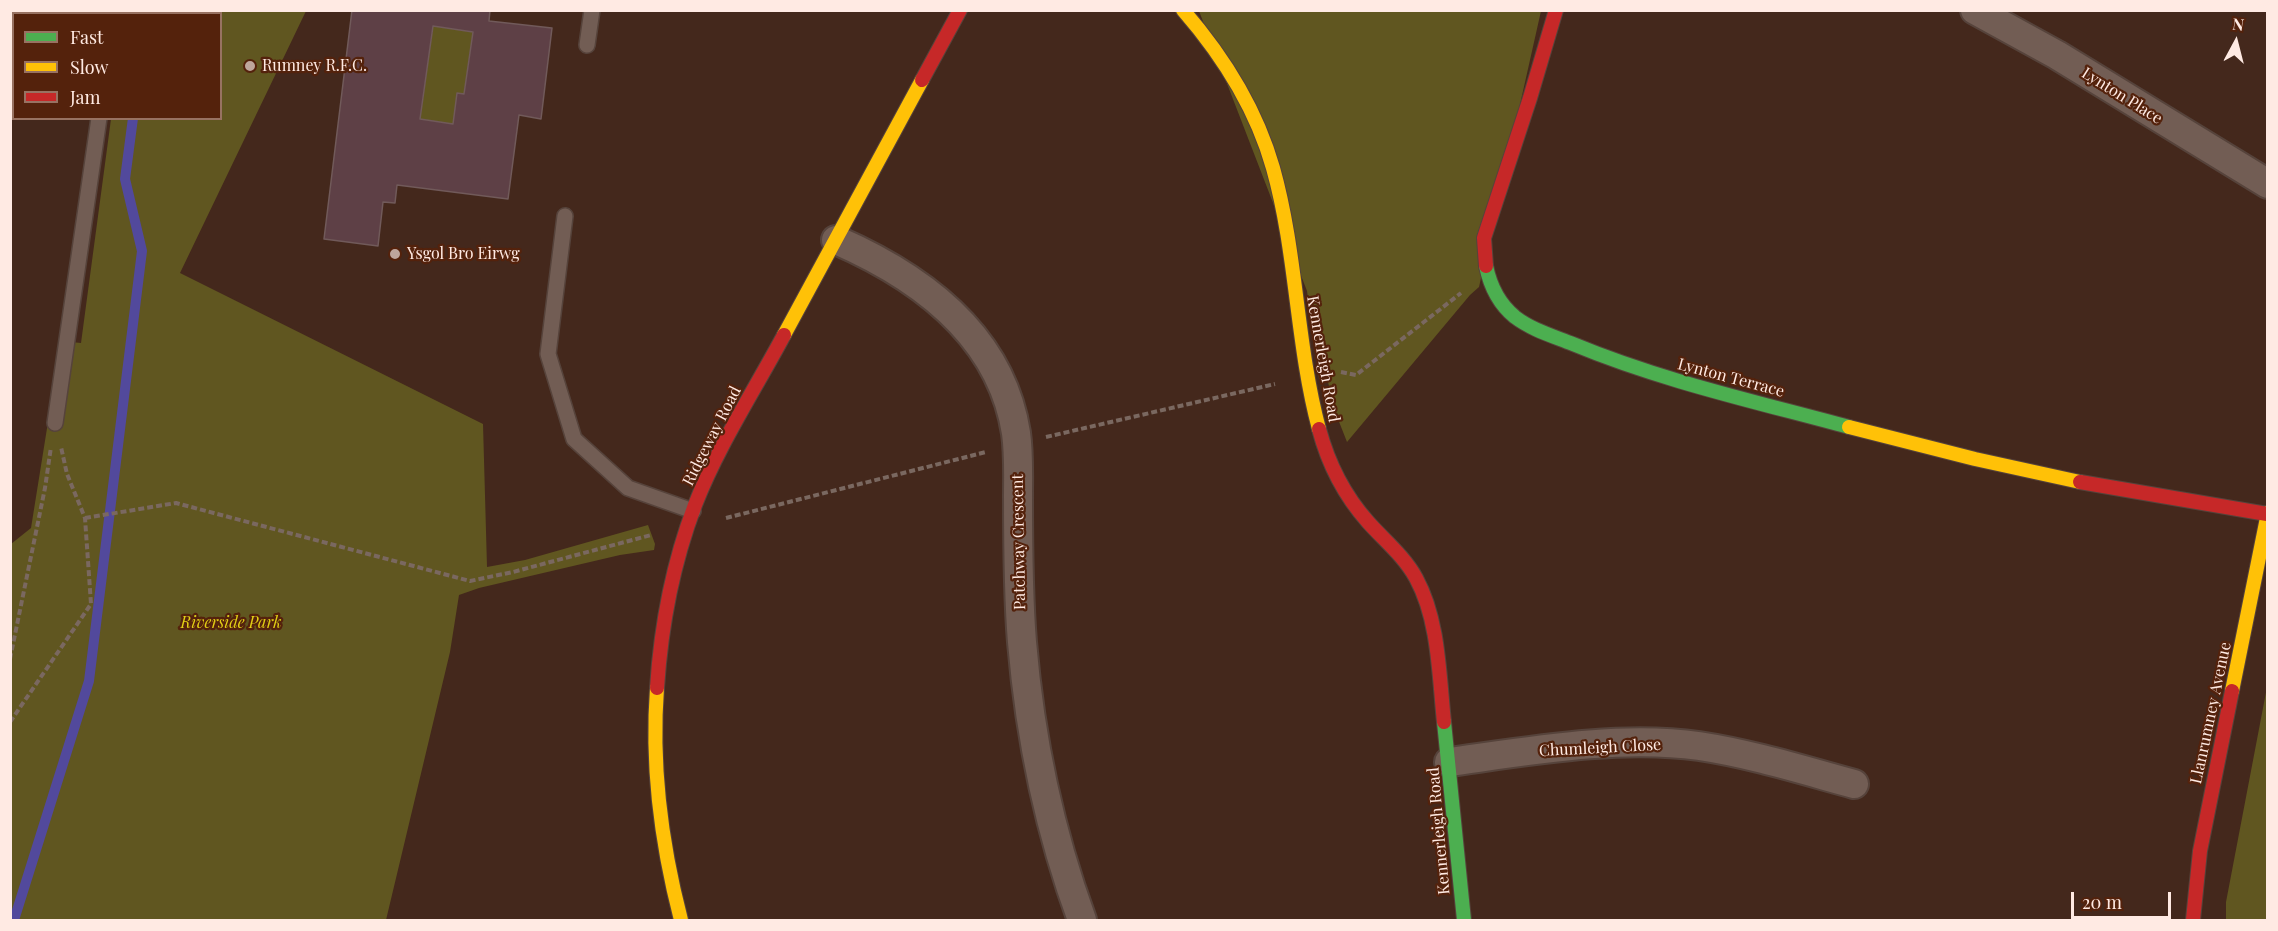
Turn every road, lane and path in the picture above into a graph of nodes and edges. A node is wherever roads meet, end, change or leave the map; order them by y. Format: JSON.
{"nodes":[{"id":1,"x":592,"y":10,"type":"edge"},
{"id":2,"x":960,"y":10,"type":"edge"},
{"id":3,"x":1183,"y":10,"type":"edge"},
{"id":4,"x":1556,"y":10,"type":"edge"},
{"id":5,"x":1976,"y":10,"type":"edge"},
{"id":6,"x":587,"y":45,"type":"dead end"},
{"id":7,"x":99,"y":120,"type":"edge"},
{"id":8,"x":2268,"y":183,"type":"edge"},
{"id":9,"x":565,"y":216,"type":"dead end"},
{"id":10,"x":836,"y":240,"type":"junction"},
{"id":11,"x":1486,"y":273,"type":"junction"},
{"id":12,"x":1306,"y":378,"type":"junction"},
{"id":13,"x":54,"y":423,"type":"junction"},
{"id":14,"x":1017,"y":444,"type":"junction"},
{"id":15,"x":693,"y":511,"type":"junction"},
{"id":16,"x":2267,"y":513,"type":"edge"},
{"id":17,"x":85,"y":518,"type":"junction"},
{"id":18,"x":688,"y":527,"type":"junction"},
{"id":19,"x":10,"y":659,"type":"edge"},
{"id":20,"x":10,"y":722,"type":"edge"},
{"id":21,"x":1449,"y":762,"type":"junction"},
{"id":22,"x":1854,"y":784,"type":"dead end"},
{"id":23,"x":681,"y":921,"type":"edge"},
{"id":24,"x":1082,"y":921,"type":"edge"},
{"id":25,"x":1464,"y":921,"type":"edge"},
{"id":26,"x":2193,"y":921,"type":"edge"}],
"edges":[{"from":1,"to":6,"type":"lane"},
{"from":2,"to":10,"type":"street","name":"Ridgeway Road"},
{"from":3,"to":12,"type":"street","name":"Kennerleigh Road"},
{"from":4,"to":11,"type":"street","name":"Lynton Terrace"},
{"from":5,"to":8,"type":"street","name":"Lynton Place"},
{"from":7,"to":13,"type":"lane"},
{"from":9,"to":15,"type":"lane"},
{"from":10,"to":14,"type":"street","name":"Patchway Crescent"},
{"from":10,"to":15,"type":"street","name":"Ridgeway Road"},
{"from":11,"to":12,"type":"path"},
{"from":11,"to":16,"type":"street","name":"Lynton Terrace"},
{"from":12,"to":14,"type":"path"},
{"from":12,"to":21,"type":"street","name":"Kennerleigh Road"},
{"from":13,"to":17,"type":"path"},
{"from":13,"to":19,"type":"path"},
{"from":14,"to":18,"type":"path"},
{"from":14,"to":24,"type":"street","name":"Patchway Crescent"},
{"from":15,"to":18,"type":"street","name":"Ridgeway Road"},
{"from":16,"to":26,"type":"street","name":"Llanrumney Avenue"},
{"from":17,"to":18,"type":"path"},
{"from":17,"to":20,"type":"path"},
{"from":18,"to":23,"type":"street","name":"Ridgeway Road"},
{"from":21,"to":22,"type":"street","name":"Chumleigh Close"},
{"from":21,"to":25,"type":"street","name":"Kennerleigh Road"}]}
